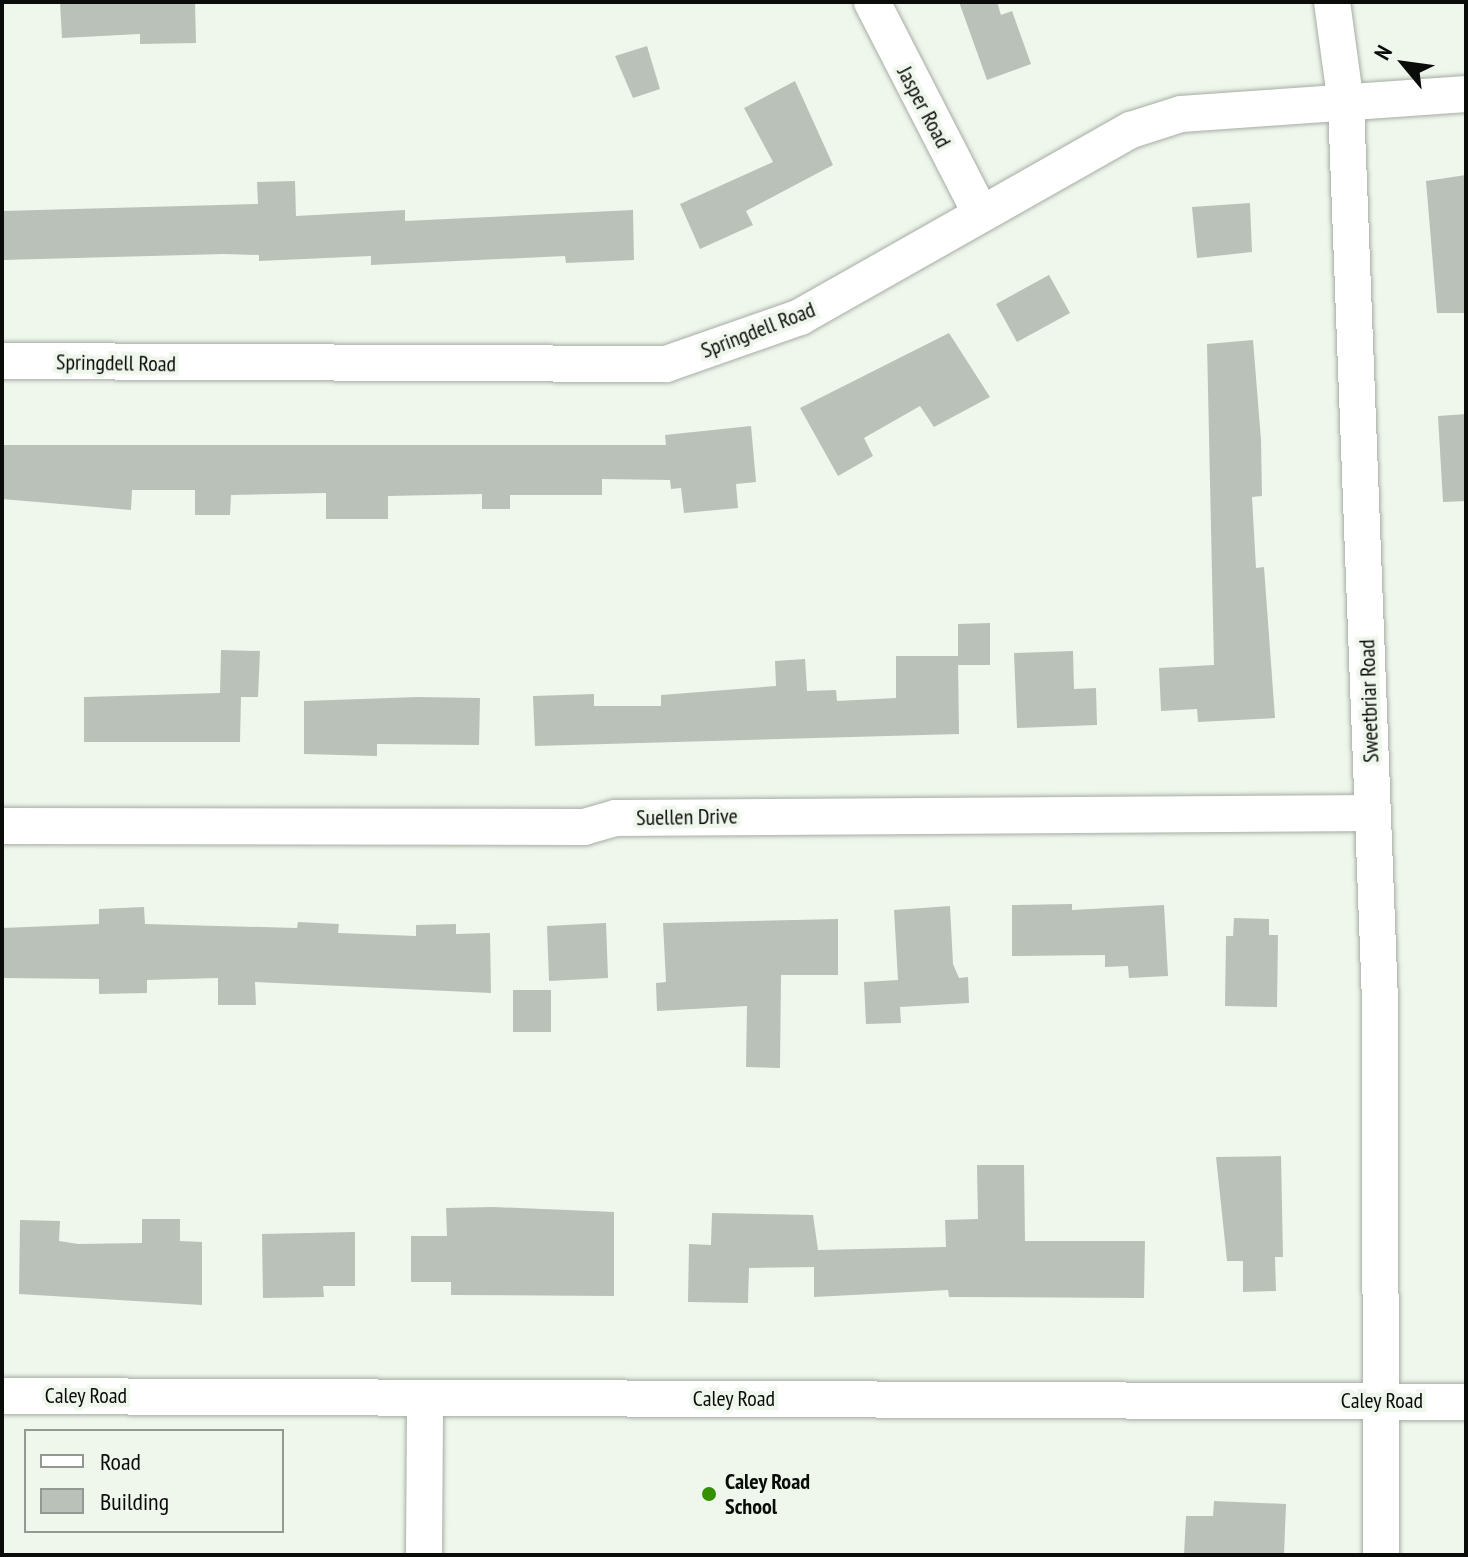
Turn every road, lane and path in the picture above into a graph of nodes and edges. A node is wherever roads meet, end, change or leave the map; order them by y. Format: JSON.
{"nodes":[{"id":1,"x":872,"y":2,"type":"edge"},
{"id":2,"x":1332,"y":2,"type":"edge"},
{"id":3,"x":1466,"y":94,"type":"edge"},
{"id":4,"x":1346,"y":104,"type":"junction"},
{"id":5,"x":979,"y":210,"type":"junction"},
{"id":6,"x":2,"y":361,"type":"edge"},
{"id":7,"x":1373,"y":813,"type":"junction"},
{"id":8,"x":2,"y":826,"type":"edge"},
{"id":9,"x":2,"y":1396,"type":"edge"},
{"id":10,"x":425,"y":1398,"type":"junction"},
{"id":11,"x":1384,"y":1401,"type":"junction"},
{"id":12,"x":1466,"y":1402,"type":"edge"},
{"id":13,"x":424,"y":1555,"type":"edge"},
{"id":14,"x":1381,"y":1555,"type":"edge"}],
"edges":[{"from":1,"to":5,"type":"street","name":"Jasper Road"},
{"from":2,"to":4,"type":"street","name":"Sweetbriar Road"},
{"from":3,"to":4,"type":"street","name":"Springdell Road"},
{"from":4,"to":5,"type":"street","name":"Springdell Road"},
{"from":4,"to":7,"type":"street","name":"Sweetbriar Road"},
{"from":5,"to":6,"type":"street","name":"Springdell Road"},
{"from":7,"to":8,"type":"street","name":"Suellen Drive"},
{"from":7,"to":11,"type":"street","name":"Sweetbriar Road"},
{"from":9,"to":10,"type":"street","name":"Caley Road"},
{"from":10,"to":11,"type":"street","name":"Caley Road"},
{"from":10,"to":13,"type":"street"},
{"from":11,"to":12,"type":"street","name":"Caley Road"},
{"from":11,"to":14,"type":"street","name":"Sweetbriar Road"}]}
